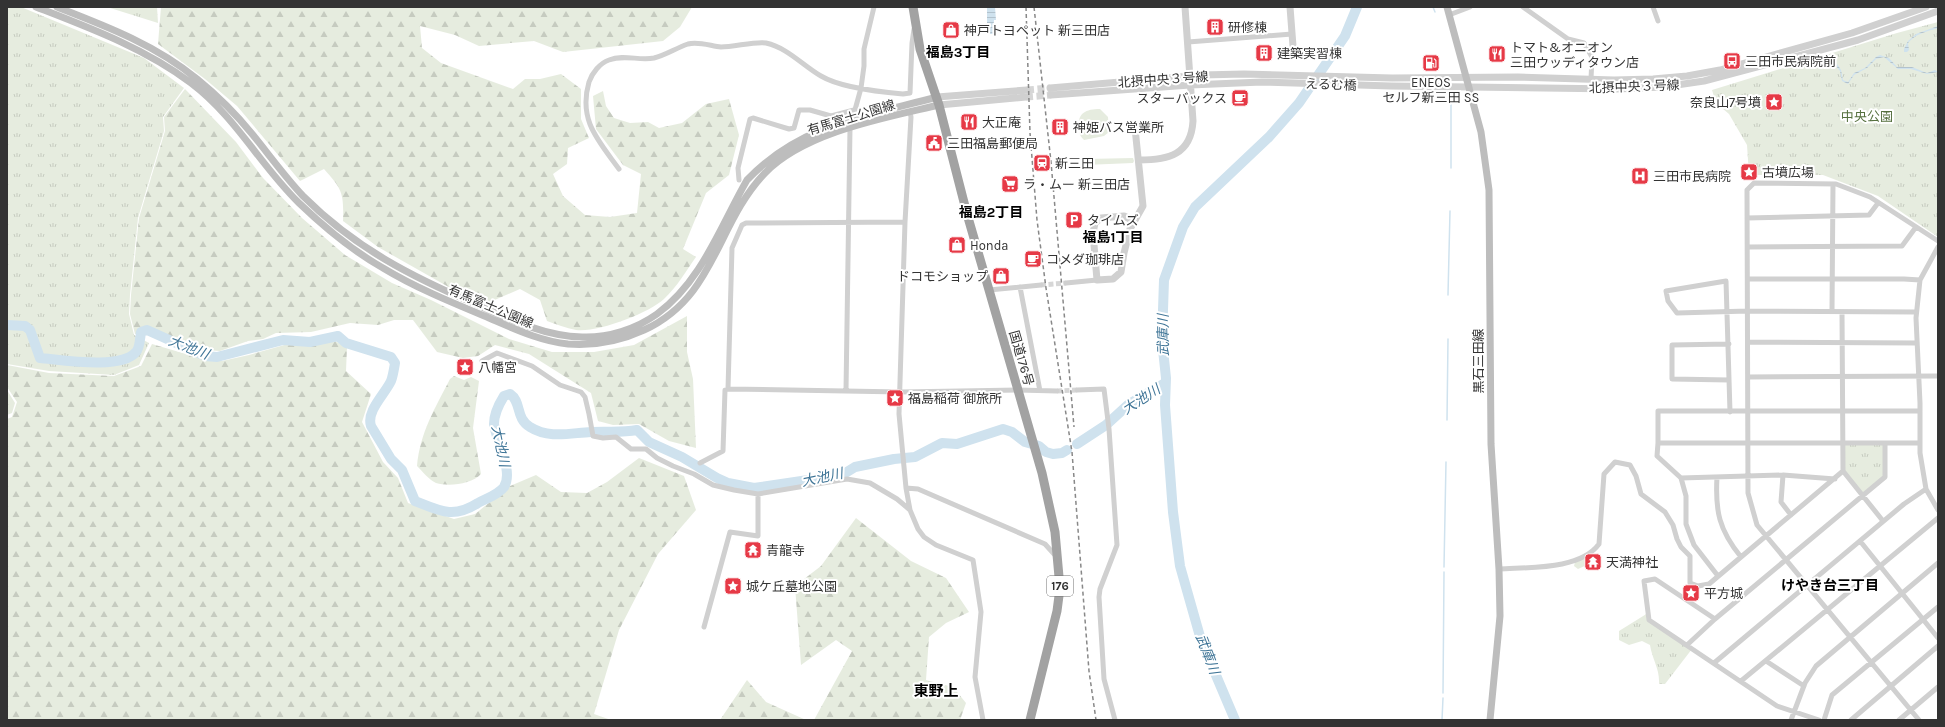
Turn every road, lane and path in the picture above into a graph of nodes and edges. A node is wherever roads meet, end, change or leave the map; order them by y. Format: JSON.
{"nodes":[{"id":1,"x":36,"y":7,"type":"edge"},
{"id":2,"x":57,"y":7,"type":"edge"},
{"id":3,"x":874,"y":7,"type":"edge"},
{"id":4,"x":913,"y":7,"type":"edge"},
{"id":5,"x":1185,"y":7,"type":"edge"},
{"id":6,"x":1290,"y":7,"type":"edge"},
{"id":7,"x":1469,"y":7,"type":"edge"},
{"id":8,"x":1523,"y":7,"type":"edge"},
{"id":9,"x":1653,"y":7,"type":"edge"},
{"id":10,"x":1926,"y":7,"type":"edge"},
{"id":11,"x":1938,"y":10,"type":"edge"},
{"id":12,"x":1448,"y":11,"type":"edge"},
{"id":13,"x":1658,"y":20,"type":"dead end"},
{"id":14,"x":915,"y":23,"type":"junction"},
{"id":15,"x":1292,"y":34,"type":"junction"},
{"id":16,"x":1188,"y":42,"type":"junction"},
{"id":17,"x":1293,"y":46,"type":"dead end"},
{"id":18,"x":1276,"y":75,"type":"joint"},
{"id":19,"x":1466,"y":77,"type":"junction"},
{"id":20,"x":1392,"y":78,"type":"joint"},
{"id":21,"x":1591,"y":79,"type":"junction"},
{"id":22,"x":1190,"y":81,"type":"junction"},
{"id":23,"x":1271,"y":82,"type":"joint"},
{"id":24,"x":1391,"y":86,"type":"joint"},
{"id":25,"x":1470,"y":87,"type":"junction"},
{"id":26,"x":861,"y":88,"type":"junction"},
{"id":27,"x":1050,"y":92,"type":"tunnel mouth"},
{"id":28,"x":1027,"y":93,"type":"tunnel mouth"},
{"id":29,"x":938,"y":101,"type":"junction"},
{"id":30,"x":854,"y":110,"type":"junction"},
{"id":31,"x":910,"y":112,"type":"junction"},
{"id":32,"x":852,"y":119,"type":"junction"},
{"id":33,"x":850,"y":128,"type":"junction"},
{"id":34,"x":1135,"y":128,"type":"dead end"},
{"id":35,"x":1139,"y":160,"type":"junction"},
{"id":36,"x":619,"y":169,"type":"dead end"},
{"id":37,"x":739,"y":180,"type":"dead end"},
{"id":38,"x":1833,"y":184,"type":"junction"},
{"id":39,"x":1878,"y":202,"type":"junction"},
{"id":40,"x":1833,"y":215,"type":"junction"},
{"id":41,"x":1747,"y":218,"type":"junction"},
{"id":42,"x":849,"y":221,"type":"junction"},
{"id":43,"x":1134,"y":221,"type":"junction"},
{"id":44,"x":905,"y":222,"type":"junction"},
{"id":45,"x":1916,"y":227,"type":"junction"},
{"id":46,"x":1938,"y":241,"type":"edge"},
{"id":47,"x":1833,"y":246,"type":"junction"},
{"id":48,"x":1748,"y":247,"type":"junction"},
{"id":49,"x":1938,"y":247,"type":"edge"},
{"id":50,"x":1748,"y":279,"type":"junction"},
{"id":51,"x":1832,"y":279,"type":"junction"},
{"id":52,"x":1097,"y":280,"type":"junction"},
{"id":53,"x":1920,"y":280,"type":"junction"},
{"id":54,"x":1066,"y":283,"type":"tunnel mouth"},
{"id":55,"x":1041,"y":285,"type":"tunnel mouth"},
{"id":56,"x":1020,"y":287,"type":"junction"},
{"id":57,"x":989,"y":290,"type":"junction"},
{"id":58,"x":1748,"y":311,"type":"junction"},
{"id":59,"x":1832,"y":311,"type":"junction"},
{"id":60,"x":1728,"y":312,"type":"junction"},
{"id":61,"x":1842,"y":312,"type":"junction"},
{"id":62,"x":1916,"y":312,"type":"junction"},
{"id":63,"x":1748,"y":342,"type":"junction"},
{"id":64,"x":1842,"y":343,"type":"junction"},
{"id":65,"x":1917,"y":343,"type":"junction"},
{"id":66,"x":1729,"y":344,"type":"junction"},
{"id":67,"x":482,"y":361,"type":"dead end"},
{"id":68,"x":1919,"y":376,"type":"junction"},
{"id":69,"x":1938,"y":376,"type":"edge"},
{"id":70,"x":1748,"y":377,"type":"junction"},
{"id":71,"x":1843,"y":377,"type":"junction"},
{"id":72,"x":1729,"y":380,"type":"junction"},
{"id":73,"x":728,"y":389,"type":"junction"},
{"id":74,"x":1018,"y":390,"type":"junction"},
{"id":75,"x":1077,"y":390,"type":"tunnel mouth"},
{"id":76,"x":846,"y":391,"type":"junction"},
{"id":77,"x":1040,"y":391,"type":"junction"},
{"id":78,"x":1057,"y":391,"type":"tunnel mouth"},
{"id":79,"x":901,"y":392,"type":"junction"},
{"id":80,"x":1747,"y":411,"type":"junction"},
{"id":81,"x":1843,"y":411,"type":"junction"},
{"id":82,"x":1920,"y":411,"type":"junction"},
{"id":83,"x":1730,"y":412,"type":"junction"},
{"id":84,"x":1747,"y":443,"type":"junction"},
{"id":85,"x":1843,"y":443,"type":"junction"},
{"id":86,"x":1885,"y":443,"type":"junction"},
{"id":87,"x":1919,"y":443,"type":"junction"},
{"id":88,"x":1658,"y":444,"type":"junction"},
{"id":89,"x":700,"y":462,"type":"dead end"},
{"id":90,"x":1843,"y":471,"type":"junction"},
{"id":91,"x":1782,"y":475,"type":"junction"},
{"id":92,"x":1748,"y":476,"type":"junction"},
{"id":93,"x":1718,"y":477,"type":"junction"},
{"id":94,"x":1681,"y":478,"type":"junction"},
{"id":95,"x":1835,"y":479,"type":"junction"},
{"id":96,"x":906,"y":488,"type":"junction"},
{"id":97,"x":1926,"y":489,"type":"junction"},
{"id":98,"x":758,"y":494,"type":"junction"},
{"id":99,"x":1863,"y":495,"type":"junction"},
{"id":100,"x":910,"y":510,"type":"junction"},
{"id":101,"x":1938,"y":510,"type":"edge"},
{"id":102,"x":1791,"y":515,"type":"junction"},
{"id":103,"x":1938,"y":518,"type":"edge"},
{"id":104,"x":1883,"y":521,"type":"junction"},
{"id":105,"x":1766,"y":536,"type":"junction"},
{"id":106,"x":1860,"y":541,"type":"junction"},
{"id":107,"x":1058,"y":555,"type":"junction"},
{"id":108,"x":1741,"y":557,"type":"junction"},
{"id":109,"x":1786,"y":560,"type":"junction"},
{"id":110,"x":1938,"y":563,"type":"edge"},
{"id":111,"x":1880,"y":566,"type":"junction"},
{"id":112,"x":1499,"y":569,"type":"junction"},
{"id":113,"x":1718,"y":576,"type":"junction"},
{"id":114,"x":1807,"y":586,"type":"junction"},
{"id":115,"x":1902,"y":594,"type":"junction"},
{"id":116,"x":1938,"y":607,"type":"edge"},
{"id":117,"x":1827,"y":610,"type":"junction"},
{"id":118,"x":1715,"y":619,"type":"junction"},
{"id":119,"x":1923,"y":619,"type":"junction"},
{"id":120,"x":704,"y":627,"type":"dead end"},
{"id":121,"x":1850,"y":638,"type":"junction"},
{"id":122,"x":1938,"y":638,"type":"edge"},
{"id":123,"x":1687,"y":645,"type":"junction"},
{"id":124,"x":1938,"y":646,"type":"edge"},
{"id":125,"x":1766,"y":661,"type":"junction"},
{"id":126,"x":1871,"y":662,"type":"junction"},
{"id":127,"x":1714,"y":663,"type":"junction"},
{"id":128,"x":1741,"y":681,"type":"junction"},
{"id":129,"x":1804,"y":686,"type":"junction"},
{"id":130,"x":1890,"y":686,"type":"junction"},
{"id":131,"x":1938,"y":686,"type":"edge"},
{"id":132,"x":1911,"y":710,"type":"junction"},
{"id":133,"x":1794,"y":712,"type":"junction"},
{"id":134,"x":983,"y":720,"type":"edge"},
{"id":135,"x":1030,"y":720,"type":"edge"},
{"id":136,"x":1115,"y":720,"type":"edge"},
{"id":137,"x":1490,"y":720,"type":"edge"},
{"id":138,"x":1791,"y":720,"type":"edge"},
{"id":139,"x":1819,"y":720,"type":"edge"},
{"id":140,"x":1824,"y":720,"type":"edge"},
{"id":141,"x":1850,"y":720,"type":"edge"},
{"id":142,"x":1898,"y":720,"type":"edge"},
{"id":143,"x":1919,"y":720,"type":"edge"}],
"edges":[{"from":1,"to":33,"type":"main road","name":"有馬富士公園線"},
{"from":2,"to":32,"type":"main road","name":"有馬富士公園線"},
{"from":3,"to":26,"type":"street"},
{"from":4,"to":14,"type":"highway","name":"国道176号","number":"176"},
{"from":5,"to":16,"type":"street"},
{"from":6,"to":15,"type":"street"},
{"from":7,"to":12,"type":"street"},
{"from":8,"to":21,"type":"street"},
{"from":9,"to":13,"type":"street"},
{"from":10,"to":21,"type":"street","name":"北摂中央３号線"},
{"from":11,"to":25,"type":"street","name":"北摂中央３号線"},
{"from":12,"to":19,"type":"main road","name":"黒石三田線"},
{"from":14,"to":26,"type":"street"},
{"from":14,"to":29,"type":"highway","name":"国道176号","number":"176"},
{"from":15,"to":16,"type":"street"},
{"from":15,"to":17,"type":"street"},
{"from":16,"to":22,"type":"street"},
{"from":18,"to":20,"type":"street","name":"えるむ橋"},
{"from":18,"to":22,"type":"street","name":"北摂中央３号線"},
{"from":19,"to":20,"type":"street","name":"北摂中央３号線"},
{"from":19,"to":21,"type":"street","name":"北摂中央３号線"},
{"from":19,"to":25,"type":"main road","name":"黒石三田線"},
{"from":22,"to":23,"type":"street","name":"北摂中央３号線"},
{"from":22,"to":27,"type":"street","name":"北摂中央３号線"},
{"from":22,"to":35,"type":"street"},
{"from":23,"to":24,"type":"street","name":"えるむ橋"},
{"from":24,"to":25,"type":"street","name":"北摂中央３号線"},
{"from":25,"to":112,"type":"main road","name":"黒石三田線"},
{"from":26,"to":30,"type":"street"},
{"from":26,"to":36,"type":"street"},
{"from":28,"to":29,"type":"street"},
{"from":29,"to":31,"type":"main road","name":"有馬富士公園線"},
{"from":29,"to":32,"type":"main road","name":"有馬富士公園線"},
{"from":29,"to":57,"type":"highway","name":"国道176号","number":"176"},
{"from":30,"to":32,"type":"street"},
{"from":30,"to":37,"type":"street"},
{"from":31,"to":33,"type":"main road","name":"有馬富士公園線"},
{"from":31,"to":44,"type":"street"},
{"from":32,"to":33,"type":"street"},
{"from":33,"to":42,"type":"street"},
{"from":34,"to":35,"type":"street"},
{"from":35,"to":43,"type":"street"},
{"from":38,"to":39,"type":"street"},
{"from":38,"to":40,"type":"street"},
{"from":38,"to":41,"type":"street"},
{"from":39,"to":40,"type":"street"},
{"from":39,"to":45,"type":"street"},
{"from":40,"to":41,"type":"street"},
{"from":40,"to":47,"type":"street"},
{"from":41,"to":48,"type":"street"},
{"from":42,"to":44,"type":"street"},
{"from":42,"to":73,"type":"street"},
{"from":42,"to":76,"type":"street"},
{"from":43,"to":52,"type":"street"},
{"from":43,"to":52,"type":"street"},
{"from":44,"to":79,"type":"street"},
{"from":45,"to":46,"type":"street"},
{"from":45,"to":47,"type":"street"},
{"from":47,"to":48,"type":"street"},
{"from":47,"to":51,"type":"street"},
{"from":48,"to":50,"type":"street"},
{"from":49,"to":53,"type":"street"},
{"from":50,"to":51,"type":"street"},
{"from":50,"to":58,"type":"street"},
{"from":51,"to":53,"type":"street"},
{"from":51,"to":59,"type":"street"},
{"from":52,"to":54,"type":"street"},
{"from":53,"to":62,"type":"street"},
{"from":55,"to":56,"type":"street"},
{"from":56,"to":57,"type":"street"},
{"from":56,"to":77,"type":"street"},
{"from":57,"to":74,"type":"highway","name":"国道176号","number":"176"},
{"from":58,"to":59,"type":"street"},
{"from":58,"to":60,"type":"street"},
{"from":58,"to":63,"type":"street"},
{"from":59,"to":61,"type":"street"},
{"from":60,"to":60,"type":"street"},
{"from":60,"to":66,"type":"street"},
{"from":61,"to":62,"type":"street"},
{"from":61,"to":64,"type":"street"},
{"from":62,"to":65,"type":"street"},
{"from":63,"to":64,"type":"street"},
{"from":63,"to":70,"type":"street"},
{"from":64,"to":65,"type":"street"},
{"from":64,"to":71,"type":"street"},
{"from":65,"to":68,"type":"street"},
{"from":66,"to":72,"type":"street"},
{"from":66,"to":72,"type":"street"},
{"from":67,"to":98,"type":"street"},
{"from":68,"to":69,"type":"street"},
{"from":68,"to":71,"type":"street"},
{"from":68,"to":82,"type":"street"},
{"from":70,"to":71,"type":"street"},
{"from":70,"to":80,"type":"street"},
{"from":71,"to":81,"type":"street"},
{"from":72,"to":83,"type":"street"},
{"from":73,"to":76,"type":"street"},
{"from":73,"to":89,"type":"street"},
{"from":74,"to":77,"type":"street"},
{"from":74,"to":79,"type":"street"},
{"from":74,"to":107,"type":"highway","name":"国道176号","number":"176"},
{"from":75,"to":136,"type":"street"},
{"from":76,"to":79,"type":"street"},
{"from":77,"to":78,"type":"street"},
{"from":79,"to":96,"type":"street"},
{"from":80,"to":81,"type":"street"},
{"from":80,"to":83,"type":"street"},
{"from":80,"to":84,"type":"street"},
{"from":81,"to":82,"type":"street"},
{"from":81,"to":85,"type":"street"},
{"from":82,"to":87,"type":"street"},
{"from":83,"to":88,"type":"street"},
{"from":84,"to":85,"type":"street"},
{"from":84,"to":88,"type":"street"},
{"from":84,"to":92,"type":"street"},
{"from":85,"to":86,"type":"street"},
{"from":85,"to":90,"type":"street"},
{"from":86,"to":87,"type":"street"},
{"from":86,"to":99,"type":"street"},
{"from":87,"to":97,"type":"street"},
{"from":88,"to":94,"type":"street"},
{"from":90,"to":95,"type":"street"},
{"from":90,"to":99,"type":"street"},
{"from":91,"to":92,"type":"street"},
{"from":91,"to":95,"type":"street"},
{"from":91,"to":102,"type":"street"},
{"from":92,"to":93,"type":"street"},
{"from":92,"to":105,"type":"street"},
{"from":93,"to":94,"type":"street"},
{"from":93,"to":108,"type":"street"},
{"from":94,"to":113,"type":"street"},
{"from":95,"to":102,"type":"street"},
{"from":96,"to":100,"type":"street"},
{"from":96,"to":107,"type":"street"},
{"from":97,"to":101,"type":"street"},
{"from":97,"to":104,"type":"street"},
{"from":98,"to":100,"type":"street"},
{"from":98,"to":120,"type":"street"},
{"from":99,"to":104,"type":"street"},
{"from":99,"to":109,"type":"street"},
{"from":100,"to":134,"type":"street"},
{"from":102,"to":105,"type":"street"},
{"from":103,"to":111,"type":"street"},
{"from":104,"to":106,"type":"street"},
{"from":105,"to":108,"type":"street"},
{"from":105,"to":109,"type":"street"},
{"from":106,"to":111,"type":"street"},
{"from":106,"to":114,"type":"street"},
{"from":107,"to":135,"type":"highway","name":"国道176号","number":"176"},
{"from":108,"to":113,"type":"street"},
{"from":109,"to":114,"type":"street"},
{"from":109,"to":118,"type":"street"},
{"from":110,"to":115,"type":"street"},
{"from":111,"to":115,"type":"street"},
{"from":111,"to":117,"type":"street"},
{"from":112,"to":113,"type":"street"},
{"from":112,"to":137,"type":"main road","name":"黒石三田線"},
{"from":114,"to":117,"type":"street"},
{"from":114,"to":127,"type":"street"},
{"from":115,"to":119,"type":"street"},
{"from":115,"to":121,"type":"street"},
{"from":116,"to":119,"type":"street"},
{"from":117,"to":121,"type":"street"},
{"from":117,"to":125,"type":"street"},
{"from":118,"to":123,"type":"street"},
{"from":118,"to":123,"type":"street"},
{"from":119,"to":122,"type":"street"},
{"from":119,"to":126,"type":"street"},
{"from":121,"to":126,"type":"street"},
{"from":121,"to":129,"type":"street"},
{"from":123,"to":127,"type":"street"},
{"from":124,"to":130,"type":"street"},
{"from":125,"to":128,"type":"street"},
{"from":125,"to":129,"type":"street"},
{"from":126,"to":130,"type":"street"},
{"from":126,"to":140,"type":"street"},
{"from":127,"to":128,"type":"street"},
{"from":128,"to":133,"type":"street"},
{"from":129,"to":133,"type":"street"},
{"from":130,"to":132,"type":"street"},
{"from":130,"to":141,"type":"street"},
{"from":131,"to":132,"type":"street"},
{"from":132,"to":142,"type":"street"},
{"from":132,"to":143,"type":"street"},
{"from":133,"to":138,"type":"street"},
{"from":133,"to":139,"type":"street"}]}
